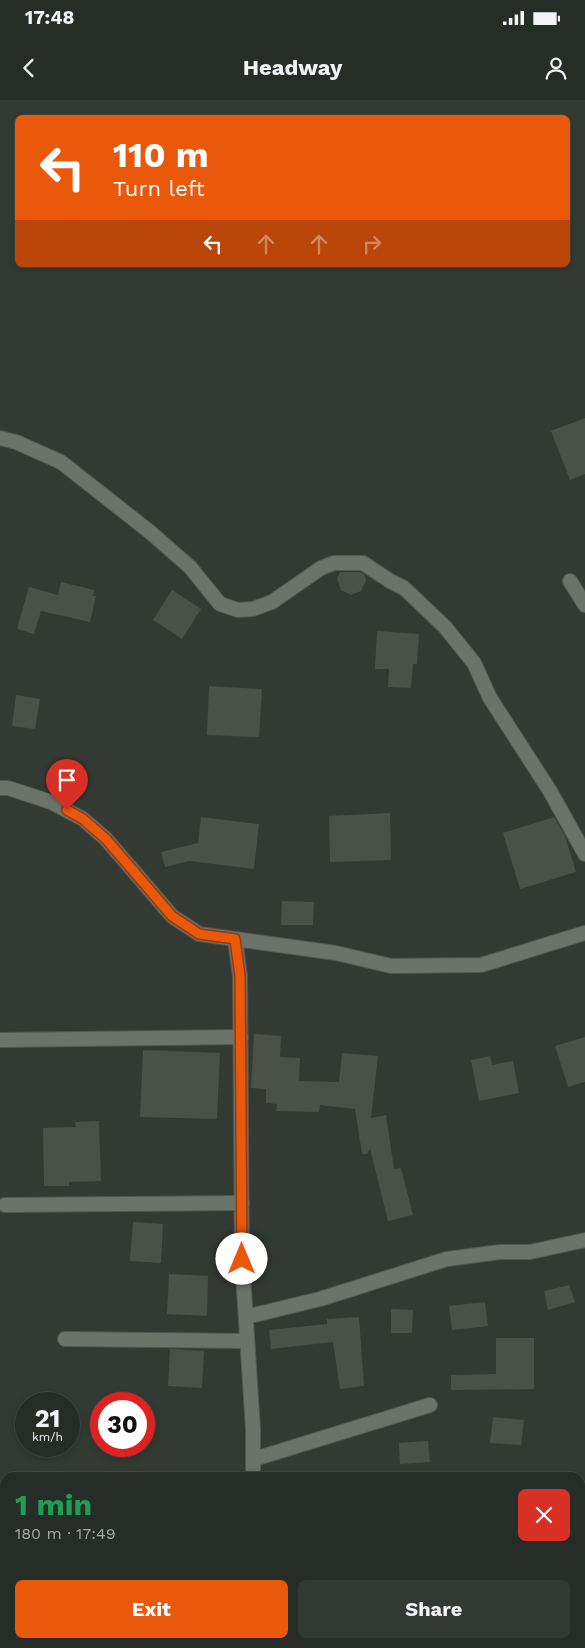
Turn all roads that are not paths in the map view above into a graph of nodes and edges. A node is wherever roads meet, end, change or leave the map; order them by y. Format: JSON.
{"nodes":[{"id":1,"x":0,"y":438,"type":"edge"},
{"id":2,"x":570,"y":581,"type":"dead end"},
{"id":3,"x":585,"y":605,"type":"edge"},
{"id":4,"x":0,"y":788,"type":"edge"},
{"id":5,"x":585,"y":854,"type":"edge"},
{"id":6,"x":585,"y":933,"type":"edge"},
{"id":7,"x":235,"y":939,"type":"junction"},
{"id":8,"x":241,"y":1037,"type":"junction"},
{"id":9,"x":0,"y":1040,"type":"edge"},
{"id":10,"x":242,"y":1203,"type":"junction"},
{"id":11,"x":4,"y":1205,"type":"dead end"},
{"id":12,"x":585,"y":1240,"type":"edge"},
{"id":13,"x":246,"y":1317,"type":"junction"},
{"id":14,"x":65,"y":1339,"type":"dead end"},
{"id":15,"x":247,"y":1341,"type":"junction"},
{"id":16,"x":430,"y":1405,"type":"dead end"},
{"id":17,"x":254,"y":1460,"type":"junction"},
{"id":18,"x":253,"y":1472,"type":"edge"}],
"edges":[{"from":1,"to":5,"type":"street"},
{"from":2,"to":3,"type":"street"},
{"from":4,"to":7,"type":"street"},
{"from":6,"to":7,"type":"street"},
{"from":7,"to":8,"type":"street"},
{"from":8,"to":9,"type":"street"},
{"from":8,"to":10,"type":"street"},
{"from":10,"to":11,"type":"street"},
{"from":10,"to":13,"type":"street"},
{"from":12,"to":13,"type":"street"},
{"from":13,"to":15,"type":"street"},
{"from":14,"to":15,"type":"street"},
{"from":15,"to":17,"type":"street"},
{"from":16,"to":17,"type":"street"},
{"from":17,"to":18,"type":"street"}]}
